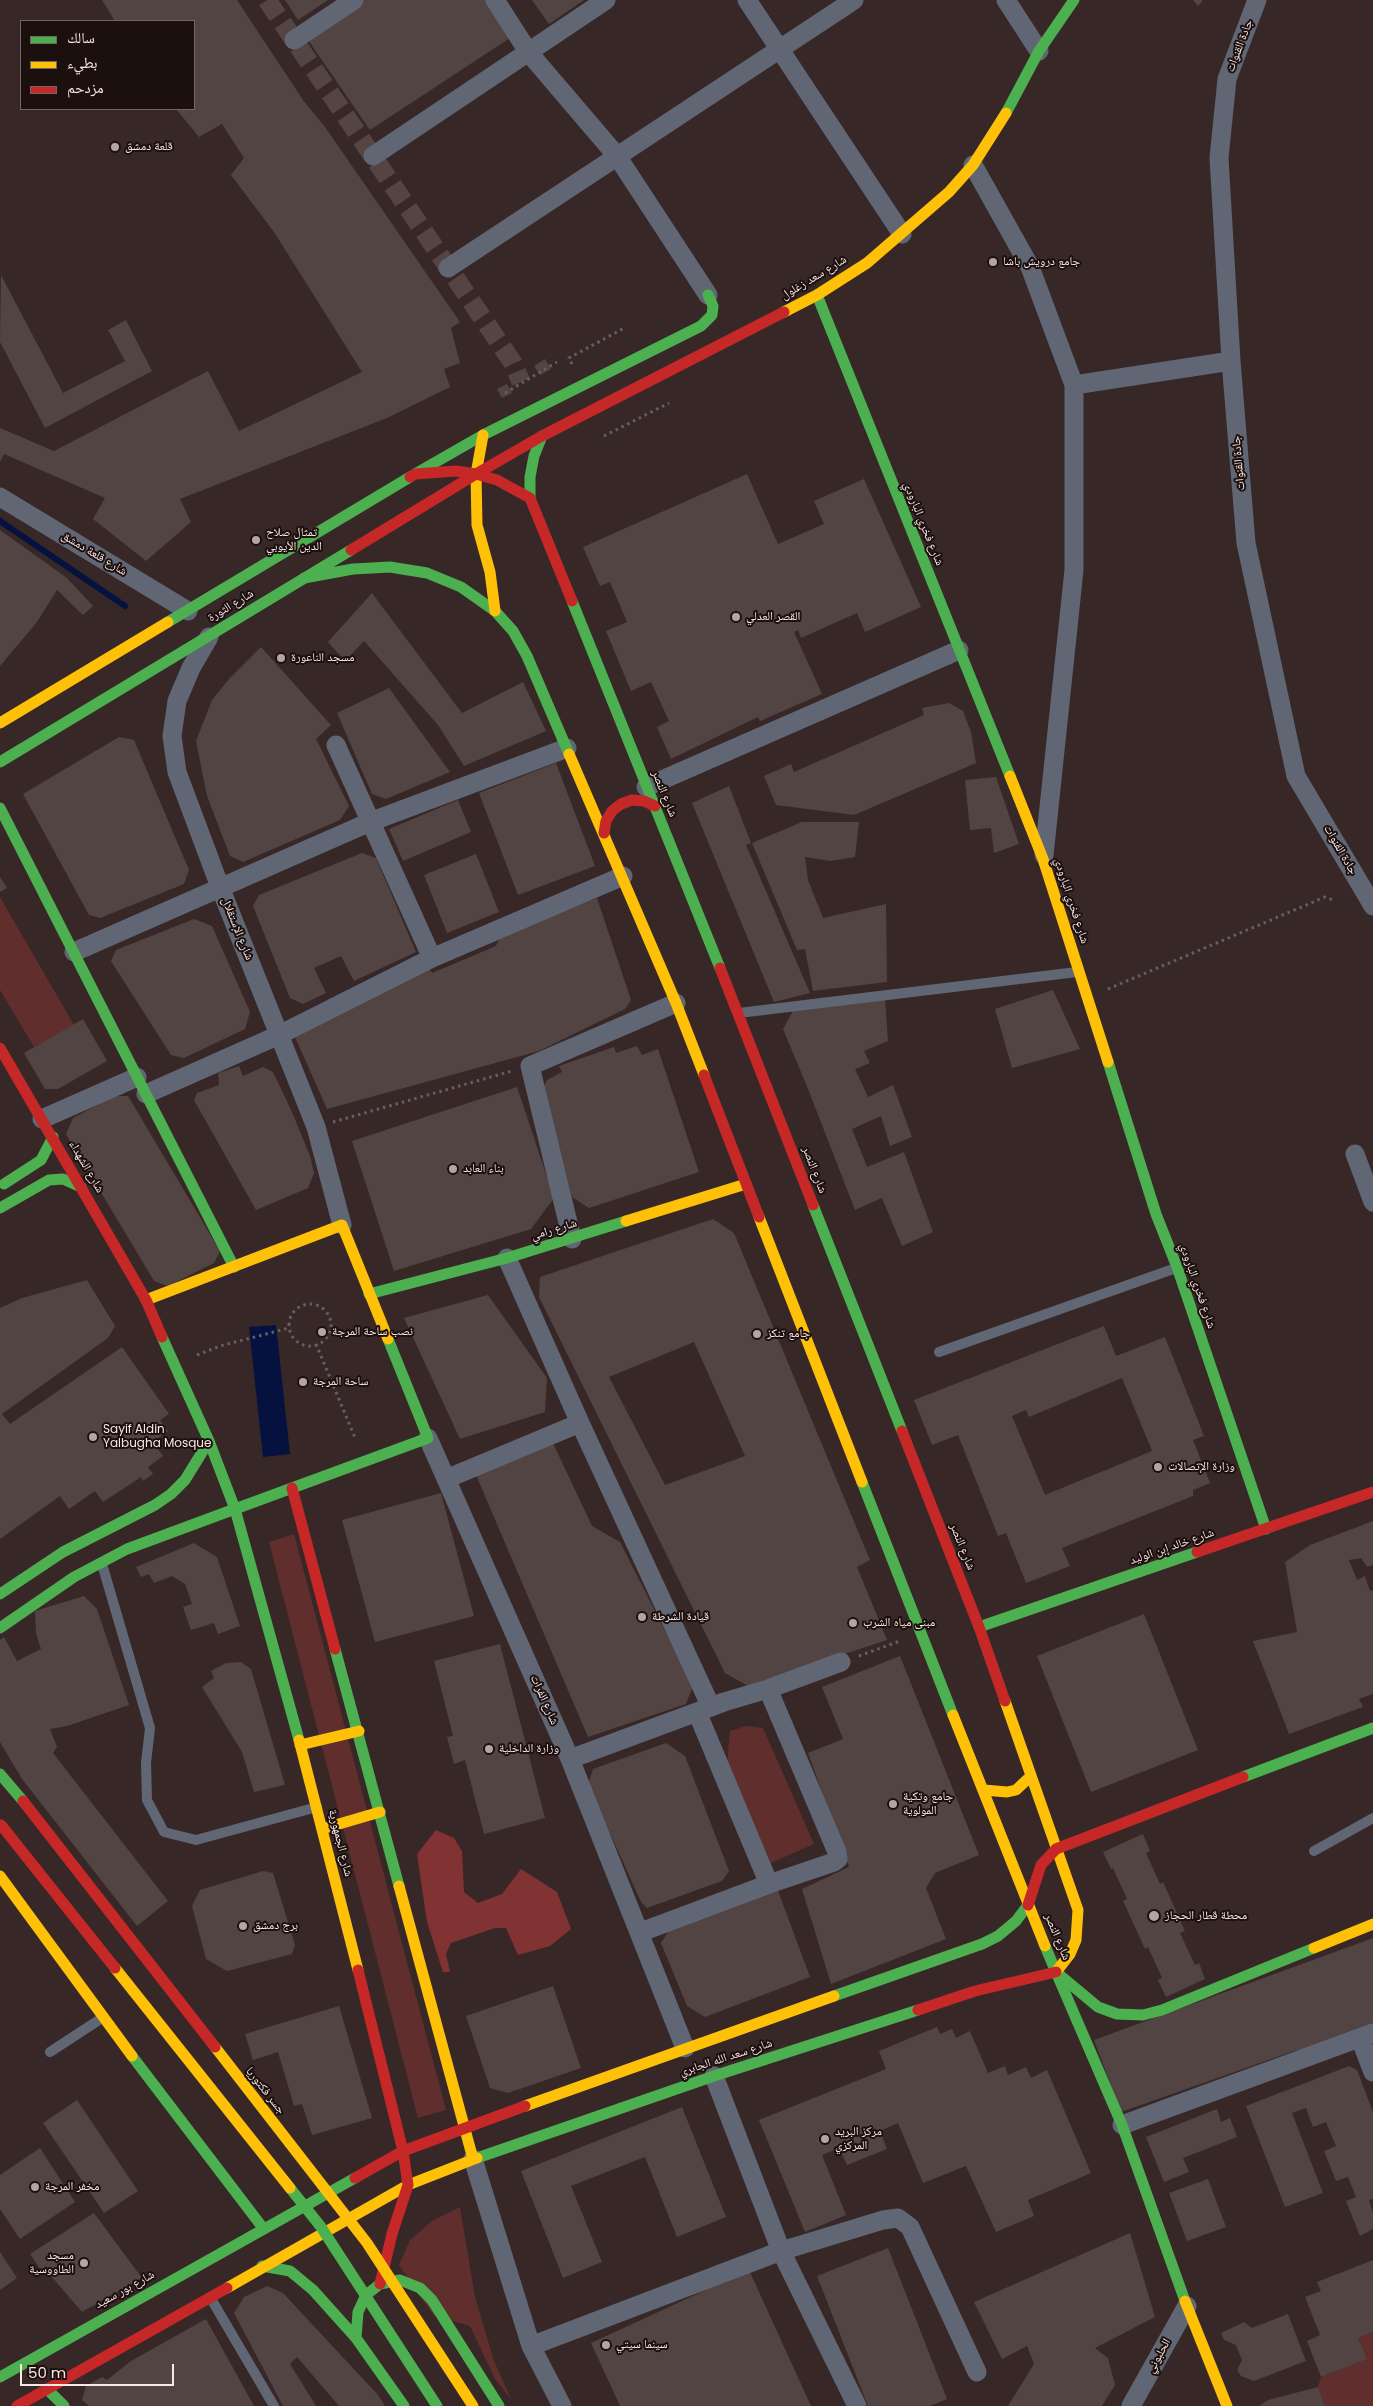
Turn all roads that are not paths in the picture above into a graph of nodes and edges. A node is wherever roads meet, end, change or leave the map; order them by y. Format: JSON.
{"nodes":[{"id":1,"x":354,"y":0,"type":"edge"},
{"id":2,"x":495,"y":0,"type":"edge"},
{"id":3,"x":606,"y":0,"type":"edge"},
{"id":4,"x":747,"y":0,"type":"edge"},
{"id":5,"x":854,"y":0,"type":"edge"},
{"id":6,"x":1006,"y":0,"type":"edge"},
{"id":7,"x":1074,"y":0,"type":"edge"},
{"id":8,"x":1257,"y":0,"type":"edge"},
{"id":9,"x":294,"y":40,"type":"dead end"},
{"id":10,"x":779,"y":50,"type":"junction"},
{"id":11,"x":1039,"y":51,"type":"junction"},
{"id":12,"x":529,"y":53,"type":"junction"},
{"id":13,"x":373,"y":156,"type":"dead end"},
{"id":14,"x":617,"y":156,"type":"junction"},
{"id":15,"x":973,"y":166,"type":"junction"},
{"id":16,"x":902,"y":234,"type":"junction"},
{"id":17,"x":448,"y":268,"type":"dead end"},
{"id":18,"x":708,"y":295,"type":"joint"},
{"id":19,"x":817,"y":295,"type":"junction"},
{"id":20,"x":1230,"y":361,"type":"junction"},
{"id":21,"x":1074,"y":386,"type":"junction"},
{"id":22,"x":483,"y":435,"type":"junction"},
{"id":23,"x":542,"y":436,"type":"junction"},
{"id":24,"x":415,"y":474,"type":"junction"},
{"id":25,"x":476,"y":474,"type":"junction"},
{"id":26,"x":0,"y":497,"type":"edge"},
{"id":27,"x":505,"y":497,"type":"dead end"},
{"id":28,"x":530,"y":498,"type":"junction"},
{"id":29,"x":490,"y":504,"type":"dead end"},
{"id":30,"x":477,"y":525,"type":"junction"},
{"id":31,"x":304,"y":578,"type":"junction"},
{"id":32,"x":188,"y":611,"type":"junction"},
{"id":33,"x":495,"y":611,"type":"junction"},
{"id":34,"x":211,"y":635,"type":"junction"},
{"id":35,"x":959,"y":650,"type":"junction"},
{"id":36,"x":0,"y":723,"type":"edge"},
{"id":37,"x":336,"y":745,"type":"dead end"},
{"id":38,"x":567,"y":748,"type":"junction"},
{"id":39,"x":0,"y":762,"type":"edge"},
{"id":40,"x":646,"y":787,"type":"junction"},
{"id":41,"x":655,"y":806,"type":"junction"},
{"id":42,"x":0,"y":808,"type":"edge"},
{"id":43,"x":370,"y":822,"type":"junction"},
{"id":44,"x":604,"y":833,"type":"junction"},
{"id":45,"x":1043,"y":859,"type":"junction"},
{"id":46,"x":623,"y":876,"type":"junction"},
{"id":47,"x":220,"y":887,"type":"junction"},
{"id":48,"x":1373,"y":906,"type":"edge"},
{"id":49,"x":74,"y":952,"type":"junction"},
{"id":50,"x":432,"y":958,"type":"junction"},
{"id":51,"x":1079,"y":971,"type":"junction"},
{"id":52,"x":676,"y":1003,"type":"junction"},
{"id":53,"x":738,"y":1013,"type":"junction"},
{"id":54,"x":279,"y":1035,"type":"junction"},
{"id":55,"x":0,"y":1048,"type":"edge"},
{"id":56,"x":137,"y":1077,"type":"junction"},
{"id":57,"x":146,"y":1094,"type":"junction"},
{"id":58,"x":42,"y":1119,"type":"junction"},
{"id":59,"x":53,"y":1136,"type":"junction"},
{"id":60,"x":1355,"y":1154,"type":"dead end"},
{"id":61,"x":746,"y":1184,"type":"junction"},
{"id":62,"x":0,"y":1187,"type":"edge"},
{"id":63,"x":82,"y":1187,"type":"junction"},
{"id":64,"x":1373,"y":1202,"type":"edge"},
{"id":65,"x":0,"y":1208,"type":"edge"},
{"id":66,"x":342,"y":1225,"type":"junction"},
{"id":67,"x":572,"y":1239,"type":"junction"},
{"id":68,"x":507,"y":1258,"type":"junction"},
{"id":69,"x":234,"y":1267,"type":"junction"},
{"id":70,"x":1177,"y":1267,"type":"junction"},
{"id":71,"x":369,"y":1294,"type":"junction"},
{"id":72,"x":146,"y":1300,"type":"junction"},
{"id":73,"x":939,"y":1352,"type":"dead end"},
{"id":74,"x":580,"y":1423,"type":"junction"},
{"id":75,"x":428,"y":1438,"type":"junction"},
{"id":76,"x":210,"y":1441,"type":"junction"},
{"id":77,"x":446,"y":1479,"type":"junction"},
{"id":78,"x":292,"y":1488,"type":"junction"},
{"id":79,"x":1373,"y":1492,"type":"edge"},
{"id":80,"x":236,"y":1509,"type":"junction"},
{"id":81,"x":1266,"y":1529,"type":"junction"},
{"id":82,"x":101,"y":1563,"type":"junction"},
{"id":83,"x":0,"y":1594,"type":"edge"},
{"id":84,"x":979,"y":1627,"type":"junction"},
{"id":85,"x":0,"y":1628,"type":"edge"},
{"id":86,"x":842,"y":1662,"type":"road end"},
{"id":87,"x":768,"y":1689,"type":"junction"},
{"id":88,"x":704,"y":1709,"type":"junction"},
{"id":89,"x":1373,"y":1728,"type":"edge"},
{"id":90,"x":359,"y":1731,"type":"junction"},
{"id":91,"x":300,"y":1746,"type":"junction"},
{"id":92,"x":570,"y":1759,"type":"junction"},
{"id":93,"x":0,"y":1774,"type":"edge"},
{"id":94,"x":1031,"y":1776,"type":"junction"},
{"id":95,"x":984,"y":1790,"type":"junction"},
{"id":96,"x":317,"y":1807,"type":"junction"},
{"id":97,"x":380,"y":1812,"type":"junction"},
{"id":98,"x":1373,"y":1818,"type":"edge"},
{"id":99,"x":0,"y":1825,"type":"edge"},
{"id":100,"x":322,"y":1829,"type":"junction"},
{"id":101,"x":1056,"y":1849,"type":"junction"},
{"id":102,"x":1314,"y":1851,"type":"dead end"},
{"id":103,"x":0,"y":1876,"type":"edge"},
{"id":104,"x":769,"y":1884,"type":"junction"},
{"id":105,"x":1028,"y":1905,"type":"junction"},
{"id":106,"x":1373,"y":1924,"type":"edge"},
{"id":107,"x":640,"y":1932,"type":"junction"},
{"id":108,"x":1056,"y":1972,"type":"junction"},
{"id":109,"x":103,"y":2017,"type":"junction"},
{"id":110,"x":1366,"y":2035,"type":"edge"},
{"id":111,"x":685,"y":2048,"type":"junction"},
{"id":112,"x":50,"y":2052,"type":"dead end"},
{"id":113,"x":1373,"y":2072,"type":"edge"},
{"id":114,"x":714,"y":2076,"type":"junction"},
{"id":115,"x":1122,"y":2125,"type":"junction"},
{"id":116,"x":465,"y":2129,"type":"junction"},
{"id":117,"x":403,"y":2152,"type":"junction"},
{"id":118,"x":473,"y":2159,"type":"junction"},
{"id":119,"x":408,"y":2185,"type":"junction"},
{"id":120,"x":263,"y":2228,"type":"junction"},
{"id":121,"x":780,"y":2251,"type":"junction"},
{"id":122,"x":262,"y":2266,"type":"junction"},
{"id":123,"x":380,"y":2284,"type":"junction"},
{"id":124,"x":210,"y":2296,"type":"junction"},
{"id":125,"x":1187,"y":2306,"type":"junction"},
{"id":126,"x":356,"y":2338,"type":"junction"},
{"id":127,"x":531,"y":2346,"type":"junction"},
{"id":128,"x":977,"y":2372,"type":"dead end"},
{"id":129,"x":0,"y":2377,"type":"edge"},
{"id":130,"x":47,"y":2390,"type":"junction"},
{"id":131,"x":851,"y":2404,"type":"edge"},
{"id":132,"x":17,"y":2406,"type":"edge"},
{"id":133,"x":64,"y":2406,"type":"edge"},
{"id":134,"x":274,"y":2406,"type":"edge"},
{"id":135,"x":404,"y":2406,"type":"edge"},
{"id":136,"x":437,"y":2406,"type":"edge"},
{"id":137,"x":474,"y":2406,"type":"edge"},
{"id":138,"x":499,"y":2406,"type":"edge"},
{"id":139,"x":562,"y":2406,"type":"edge"},
{"id":140,"x":1130,"y":2406,"type":"edge"},
{"id":141,"x":1227,"y":2406,"type":"edge"}],
"edges":[{"from":1,"to":9,"type":"street"},
{"from":2,"to":12,"type":"street"},
{"from":3,"to":12,"type":"street"},
{"from":4,"to":10,"type":"street"},
{"from":5,"to":10,"type":"street"},
{"from":6,"to":11,"type":"street"},
{"from":7,"to":11,"type":"main road","name":"شارع سعد زغلول"},
{"from":8,"to":20,"type":"street","name":"جادة القنوات"},
{"from":10,"to":14,"type":"street"},
{"from":10,"to":16,"type":"street"},
{"from":11,"to":15,"type":"main road","name":"شارع سعد زغلول"},
{"from":12,"to":13,"type":"street"},
{"from":12,"to":14,"type":"street"},
{"from":14,"to":17,"type":"street"},
{"from":14,"to":18,"type":"street"},
{"from":15,"to":16,"type":"main road","name":"شارع سعد زغلول"},
{"from":15,"to":21,"type":"street"},
{"from":16,"to":19,"type":"main road","name":"شارع سعد زغلول"},
{"from":18,"to":22,"type":"main road","name":"شارع الثورة"},
{"from":19,"to":23,"type":"main road","name":"شارع سعد زغلول"},
{"from":19,"to":35,"type":"main road","name":"شارع فخري البارودي"},
{"from":20,"to":21,"type":"street"},
{"from":20,"to":48,"type":"street","name":"جادة القنوات"},
{"from":21,"to":45,"type":"street"},
{"from":22,"to":24,"type":"main road","name":"شارع الثورة"},
{"from":22,"to":25,"type":"main road"},
{"from":23,"to":25,"type":"main road","name":"شارع سعد زغلول"},
{"from":23,"to":28,"type":"main road"},
{"from":24,"to":25,"type":"main road"},
{"from":24,"to":32,"type":"main road","name":"شارع الثورة"},
{"from":25,"to":28,"type":"main road"},
{"from":25,"to":30,"type":"main road"},
{"from":25,"to":31,"type":"main road","name":"شارع الثورة"},
{"from":26,"to":32,"type":"street","name":"شارع قلعة دمشق"},
{"from":27,"to":28,"type":"main road"},
{"from":28,"to":40,"type":"main road","name":"شارع النصر"},
{"from":29,"to":30,"type":"main road"},
{"from":30,"to":33,"type":"main road"},
{"from":31,"to":33,"type":"main road","name":"شارع النصر"},
{"from":31,"to":34,"type":"main road","name":"شارع الثورة"},
{"from":32,"to":36,"type":"main road","name":"شارع الثورة"},
{"from":33,"to":38,"type":"main road","name":"شارع النصر"},
{"from":34,"to":39,"type":"main road","name":"شارع الثورة"},
{"from":34,"to":47,"type":"street","name":"شارع الإستقلال"},
{"from":35,"to":40,"type":"street"},
{"from":35,"to":45,"type":"main road","name":"شارع فخري البارودي"},
{"from":37,"to":43,"type":"street"},
{"from":38,"to":43,"type":"street"},
{"from":38,"to":44,"type":"main road","name":"شارع النصر"},
{"from":40,"to":41,"type":"main road","name":"شارع النصر"},
{"from":41,"to":44,"type":"main road"},
{"from":41,"to":53,"type":"main road","name":"شارع النصر"},
{"from":42,"to":49,"type":"main road"},
{"from":43,"to":47,"type":"street"},
{"from":43,"to":50,"type":"street"},
{"from":44,"to":46,"type":"main road","name":"شارع النصر"},
{"from":45,"to":51,"type":"main road","name":"شارع فخري البارودي"},
{"from":46,"to":50,"type":"street"},
{"from":46,"to":52,"type":"main road","name":"شارع النصر"},
{"from":47,"to":49,"type":"street"},
{"from":47,"to":54,"type":"street","name":"شارع الإستقلال"},
{"from":49,"to":56,"type":"main road"},
{"from":50,"to":54,"type":"street"},
{"from":51,"to":53,"type":"lane"},
{"from":51,"to":70,"type":"main road","name":"شارع فخري البارودي"},
{"from":52,"to":61,"type":"main road","name":"شارع النصر"},
{"from":52,"to":67,"type":"street"},
{"from":53,"to":84,"type":"main road","name":"شارع النصر"},
{"from":54,"to":57,"type":"street"},
{"from":54,"to":66,"type":"street","name":"شارع الإستقلال"},
{"from":55,"to":58,"type":"main road","name":"شارع الشهداء"},
{"from":56,"to":57,"type":"main road"},
{"from":56,"to":58,"type":"street"},
{"from":57,"to":69,"type":"main road"},
{"from":58,"to":59,"type":"main road","name":"شارع الشهداء"},
{"from":59,"to":62,"type":"main road"},
{"from":59,"to":63,"type":"main road","name":"شارع الشهداء"},
{"from":60,"to":64,"type":"street"},
{"from":61,"to":67,"type":"main road","name":"شارع رامي"},
{"from":61,"to":95,"type":"main road","name":"شارع النصر"},
{"from":63,"to":65,"type":"main road"},
{"from":63,"to":72,"type":"main road","name":"شارع الشهداء"},
{"from":66,"to":69,"type":"main road"},
{"from":66,"to":71,"type":"main road"},
{"from":67,"to":68,"type":"main road","name":"شارع رامي"},
{"from":68,"to":71,"type":"main road","name":"شارع رامي"},
{"from":68,"to":74,"type":"street"},
{"from":69,"to":72,"type":"main road"},
{"from":70,"to":73,"type":"lane"},
{"from":70,"to":81,"type":"main road","name":"شارع فخري البارودي"},
{"from":71,"to":75,"type":"main road"},
{"from":72,"to":76,"type":"main road"},
{"from":74,"to":77,"type":"street"},
{"from":74,"to":88,"type":"street"},
{"from":75,"to":77,"type":"street","name":"شارع الفرات"},
{"from":75,"to":78,"type":"main road"},
{"from":76,"to":80,"type":"main road"},
{"from":76,"to":83,"type":"main road"},
{"from":77,"to":92,"type":"street","name":"شارع الفرات"},
{"from":78,"to":80,"type":"main road"},
{"from":78,"to":90,"type":"main road"},
{"from":79,"to":81,"type":"main road","name":"شارع خالد إبن الوليد"},
{"from":80,"to":82,"type":"main road"},
{"from":80,"to":91,"type":"main road","name":"شارع الجمهورية"},
{"from":81,"to":84,"type":"main road","name":"شارع خالد إبن الوليد"},
{"from":82,"to":85,"type":"main road"},
{"from":82,"to":96,"type":"lane"},
{"from":84,"to":94,"type":"main road","name":"شارع النصر"},
{"from":86,"to":87,"type":"street"},
{"from":87,"to":88,"type":"street"},
{"from":87,"to":104,"type":"street"},
{"from":88,"to":92,"type":"street"},
{"from":88,"to":104,"type":"street"},
{"from":89,"to":101,"type":"main road"},
{"from":90,"to":91,"type":"main road"},
{"from":90,"to":97,"type":"main road"},
{"from":91,"to":96,"type":"main road","name":"شارع الجمهورية"},
{"from":92,"to":107,"type":"street","name":"شارع الفرات"},
{"from":93,"to":137,"type":"main road","name":"جسر فكتوريا","bridge":true},
{"from":94,"to":95,"type":"main road"},
{"from":94,"to":101,"type":"main road","name":"شارع النصر"},
{"from":95,"to":105,"type":"main road","name":"شارع النصر"},
{"from":96,"to":100,"type":"main road","name":"شارع الجمهورية"},
{"from":97,"to":100,"type":"main road"},
{"from":97,"to":116,"type":"main road"},
{"from":98,"to":102,"type":"lane"},
{"from":99,"to":136,"type":"main road","bridge":true},
{"from":100,"to":117,"type":"main road","name":"شارع الجمهورية"},
{"from":101,"to":105,"type":"main road"},
{"from":101,"to":108,"type":"main road","name":"شارع النصر"},
{"from":103,"to":109,"type":"main road"},
{"from":104,"to":107,"type":"street"},
{"from":105,"to":108,"type":"main road","name":"شارع النصر"},
{"from":105,"to":111,"type":"main road","name":"شارع سعد الله الجابري"},
{"from":106,"to":108,"type":"main road"},
{"from":107,"to":111,"type":"street","name":"شارع الفرات"},
{"from":108,"to":114,"type":"main road","name":"شارع سعد الله الجابري"},
{"from":108,"to":115,"type":"main road"},
{"from":109,"to":112,"type":"lane"},
{"from":109,"to":120,"type":"main road"},
{"from":110,"to":113,"type":"street"},
{"from":110,"to":115,"type":"street"},
{"from":111,"to":116,"type":"main road","name":"شارع سعد الله الجابري"},
{"from":114,"to":118,"type":"main road","name":"شارع سعد الله الجابري"},
{"from":114,"to":121,"type":"street"},
{"from":115,"to":125,"type":"main road"},
{"from":116,"to":117,"type":"main road","name":"شارع سعد الله الجابري"},
{"from":116,"to":118,"type":"main road"},
{"from":117,"to":119,"type":"main road","name":"شارع الجمهورية"},
{"from":117,"to":120,"type":"main road","name":"شارع بور سعيد"},
{"from":118,"to":119,"type":"main road","name":"شارع سعد الله الجابري"},
{"from":118,"to":127,"type":"street"},
{"from":119,"to":122,"type":"main road","name":"شارع سعد الله الجابري"},
{"from":119,"to":123,"type":"main road"},
{"from":120,"to":129,"type":"main road","name":"شارع بور سعيد"},
{"from":121,"to":127,"type":"street"},
{"from":121,"to":128,"type":"street"},
{"from":121,"to":131,"type":"street"},
{"from":122,"to":124,"type":"main road"},
{"from":122,"to":126,"type":"main road"},
{"from":123,"to":126,"type":"main road"},
{"from":123,"to":138,"type":"main road"},
{"from":124,"to":130,"type":"main road"},
{"from":124,"to":134,"type":"lane"},
{"from":125,"to":140,"type":"street","name":"الحلبوني"},
{"from":125,"to":141,"type":"main road"},
{"from":126,"to":135,"type":"main road"},
{"from":127,"to":139,"type":"street"},
{"from":130,"to":132,"type":"main road"},
{"from":130,"to":133,"type":"main road"}]}
